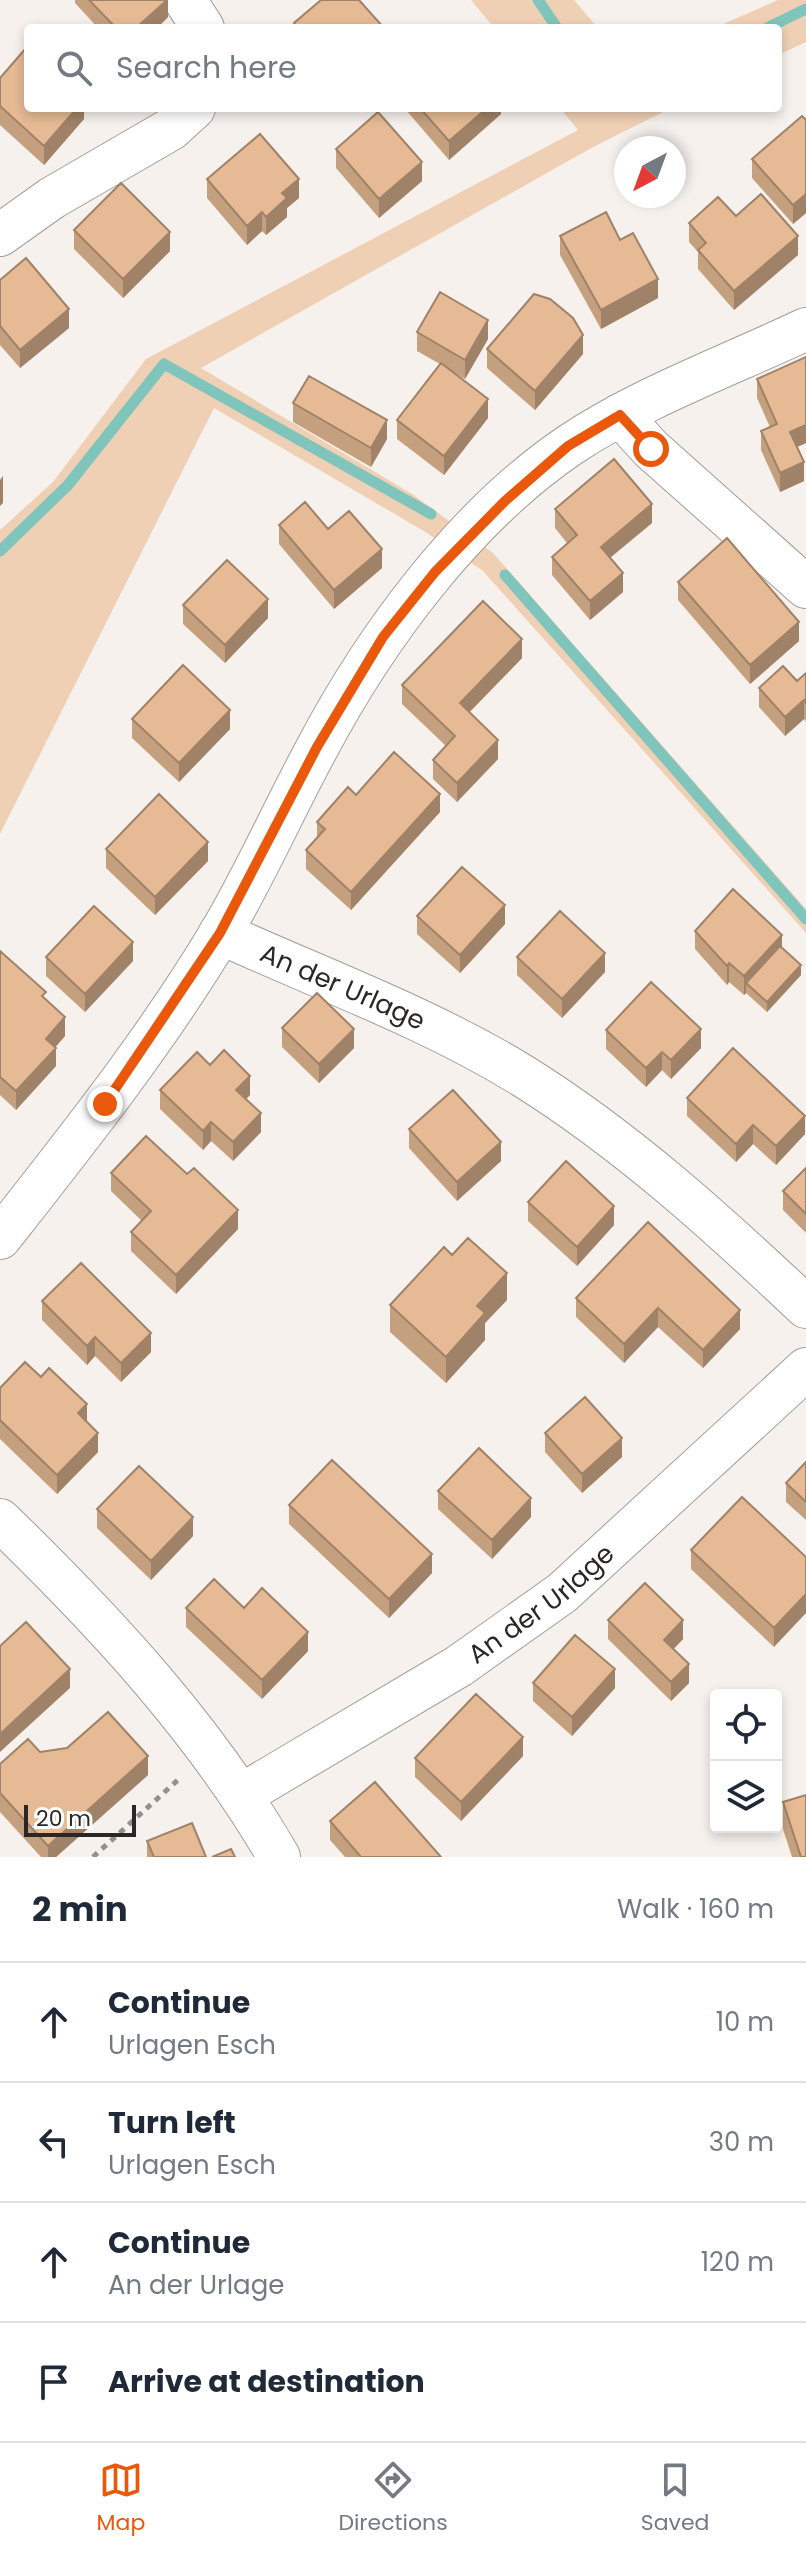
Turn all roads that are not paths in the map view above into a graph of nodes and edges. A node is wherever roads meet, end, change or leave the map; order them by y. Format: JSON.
{"nodes":[{"id":1,"x":185,"y":0,"type":"edge"},
{"id":2,"x":200,"y":24,"type":"edge"},
{"id":3,"x":190,"y":112,"type":"edge"},
{"id":4,"x":0,"y":235,"type":"edge"},
{"id":5,"x":806,"y":329,"type":"edge"},
{"id":6,"x":620,"y":415,"type":"junction"},
{"id":7,"x":806,"y":587,"type":"edge"},
{"id":8,"x":220,"y":933,"type":"junction"},
{"id":9,"x":0,"y":1238,"type":"edge"},
{"id":10,"x":806,"y":1307,"type":"edge"},
{"id":11,"x":806,"y":1369,"type":"edge"},
{"id":12,"x":0,"y":1520,"type":"edge"},
{"id":13,"x":243,"y":1794,"type":"junction"},
{"id":14,"x":279,"y":1857,"type":"edge"}],
"edges":[{"from":1,"to":2,"type":"street"},
{"from":3,"to":4,"type":"street"},
{"from":5,"to":6,"type":"street"},
{"from":6,"to":7,"type":"street"},
{"from":6,"to":8,"type":"street"},
{"from":8,"to":9,"type":"street"},
{"from":8,"to":10,"type":"street","name":"An der Urlage"},
{"from":11,"to":13,"type":"street","name":"An der Urlage"},
{"from":12,"to":13,"type":"street"},
{"from":13,"to":14,"type":"street"}]}
